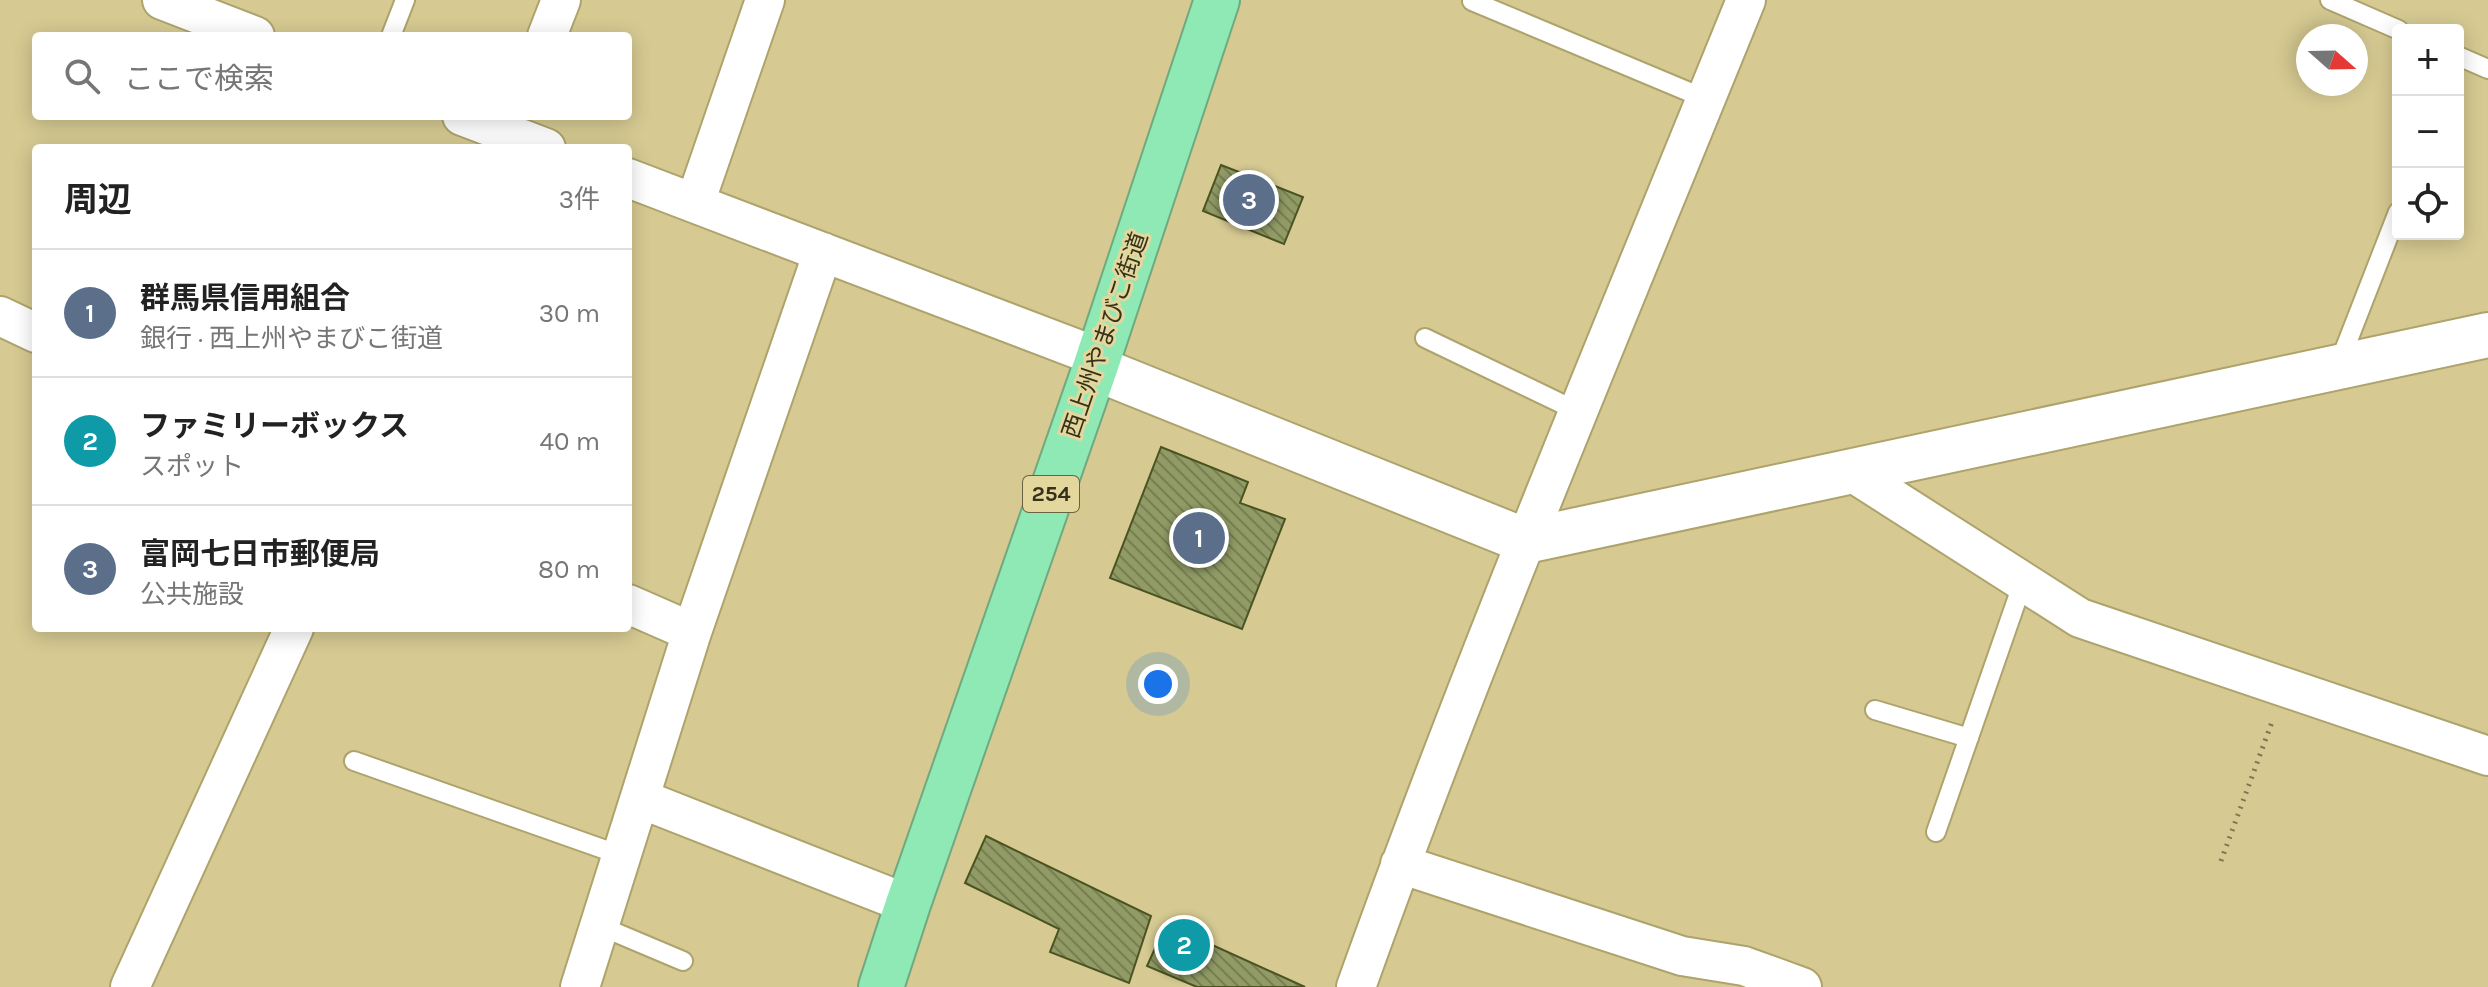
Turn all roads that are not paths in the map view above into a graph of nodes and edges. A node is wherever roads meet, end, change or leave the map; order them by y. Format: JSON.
{"nodes":[{"id":1,"x":162,"y":0,"type":"edge"},
{"id":2,"x":405,"y":0,"type":"edge"},
{"id":3,"x":561,"y":0,"type":"edge"},
{"id":4,"x":765,"y":0,"type":"edge"},
{"id":5,"x":1217,"y":0,"type":"edge"},
{"id":6,"x":1746,"y":0,"type":"edge"},
{"id":7,"x":2330,"y":0,"type":"edge"},
{"id":8,"x":1472,"y":1,"type":"edge"},
{"id":9,"x":2392,"y":27,"type":"edge"},
{"id":10,"x":245,"y":32,"type":"edge"},
{"id":11,"x":393,"y":32,"type":"edge"},
{"id":12,"x":549,"y":32,"type":"edge"},
{"id":13,"x":2464,"y":59,"type":"edge"},
{"id":14,"x":2488,"y":69,"type":"edge"},
{"id":15,"x":1706,"y":99,"type":"junction"},
{"id":16,"x":473,"y":120,"type":"edge"},
{"id":17,"x":508,"y":133,"type":"edge"},
{"id":18,"x":536,"y":144,"type":"edge"},
{"id":19,"x":632,"y":179,"type":"edge"},
{"id":20,"x":695,"y":203,"type":"junction"},
{"id":21,"x":2392,"y":227,"type":"edge"},
{"id":22,"x":823,"y":252,"type":"junction"},
{"id":23,"x":0,"y":316,"type":"edge"},
{"id":24,"x":32,"y":331,"type":"edge"},
{"id":25,"x":2488,"y":335,"type":"edge"},
{"id":26,"x":1425,"y":338,"type":"dead end"},
{"id":27,"x":1097,"y":362,"type":"junction"},
{"id":28,"x":2338,"y":366,"type":"junction"},
{"id":29,"x":1579,"y":412,"type":"junction"},
{"id":30,"x":1850,"y":471,"type":"junction"},
{"id":31,"x":1526,"y":541,"type":"junction"},
{"id":32,"x":2023,"y":582,"type":"junction"},
{"id":33,"x":632,"y":606,"type":"edge"},
{"id":34,"x":292,"y":632,"type":"edge"},
{"id":35,"x":692,"y":632,"type":"junction"},
{"id":36,"x":1875,"y":710,"type":"dead end"},
{"id":37,"x":1969,"y":738,"type":"junction"},
{"id":38,"x":2488,"y":756,"type":"edge"},
{"id":39,"x":354,"y":761,"type":"dead end"},
{"id":40,"x":641,"y":799,"type":"junction"},
{"id":41,"x":1936,"y":832,"type":"dead end"},
{"id":42,"x":623,"y":856,"type":"junction"},
{"id":43,"x":1400,"y":864,"type":"junction"},
{"id":44,"x":908,"y":904,"type":"junction"},
{"id":45,"x":600,"y":926,"type":"junction"},
{"id":46,"x":683,"y":961,"type":"dead end"},
{"id":47,"x":130,"y":987,"type":"edge"},
{"id":48,"x":580,"y":987,"type":"edge"},
{"id":49,"x":881,"y":987,"type":"edge"},
{"id":50,"x":1356,"y":987,"type":"edge"},
{"id":51,"x":1802,"y":987,"type":"edge"}],
"edges":[{"from":1,"to":10,"type":"street"},
{"from":2,"to":11,"type":"lane"},
{"from":3,"to":12,"type":"street"},
{"from":4,"to":20,"type":"street"},
{"from":5,"to":27,"type":"highway","name":"西上州やまびこ街道","number":"254"},
{"from":6,"to":15,"type":"street"},
{"from":7,"to":9,"type":"lane"},
{"from":8,"to":15,"type":"lane"},
{"from":13,"to":14,"type":"lane"},
{"from":15,"to":29,"type":"street"},
{"from":16,"to":17,"type":"street"},
{"from":17,"to":18,"type":"street"},
{"from":19,"to":20,"type":"street"},
{"from":20,"to":22,"type":"street"},
{"from":21,"to":28,"type":"lane"},
{"from":22,"to":27,"type":"street"},
{"from":22,"to":35,"type":"street"},
{"from":23,"to":24,"type":"street"},
{"from":25,"to":28,"type":"street"},
{"from":26,"to":29,"type":"lane"},
{"from":27,"to":31,"type":"street"},
{"from":27,"to":44,"type":"highway","name":"西上州やまびこ街道","number":"254"},
{"from":28,"to":30,"type":"street"},
{"from":29,"to":31,"type":"street"},
{"from":30,"to":31,"type":"street"},
{"from":30,"to":32,"type":"street"},
{"from":31,"to":43,"type":"street"},
{"from":32,"to":37,"type":"lane"},
{"from":32,"to":38,"type":"street"},
{"from":33,"to":35,"type":"street"},
{"from":34,"to":47,"type":"street"},
{"from":35,"to":40,"type":"street"},
{"from":36,"to":37,"type":"lane"},
{"from":37,"to":41,"type":"lane"},
{"from":39,"to":42,"type":"lane"},
{"from":40,"to":42,"type":"street"},
{"from":40,"to":44,"type":"street"},
{"from":42,"to":45,"type":"street"},
{"from":43,"to":50,"type":"street"},
{"from":43,"to":51,"type":"street"},
{"from":44,"to":49,"type":"highway","name":"西上州やまびこ街道","number":"254"},
{"from":45,"to":46,"type":"lane"},
{"from":45,"to":48,"type":"street"}]}
